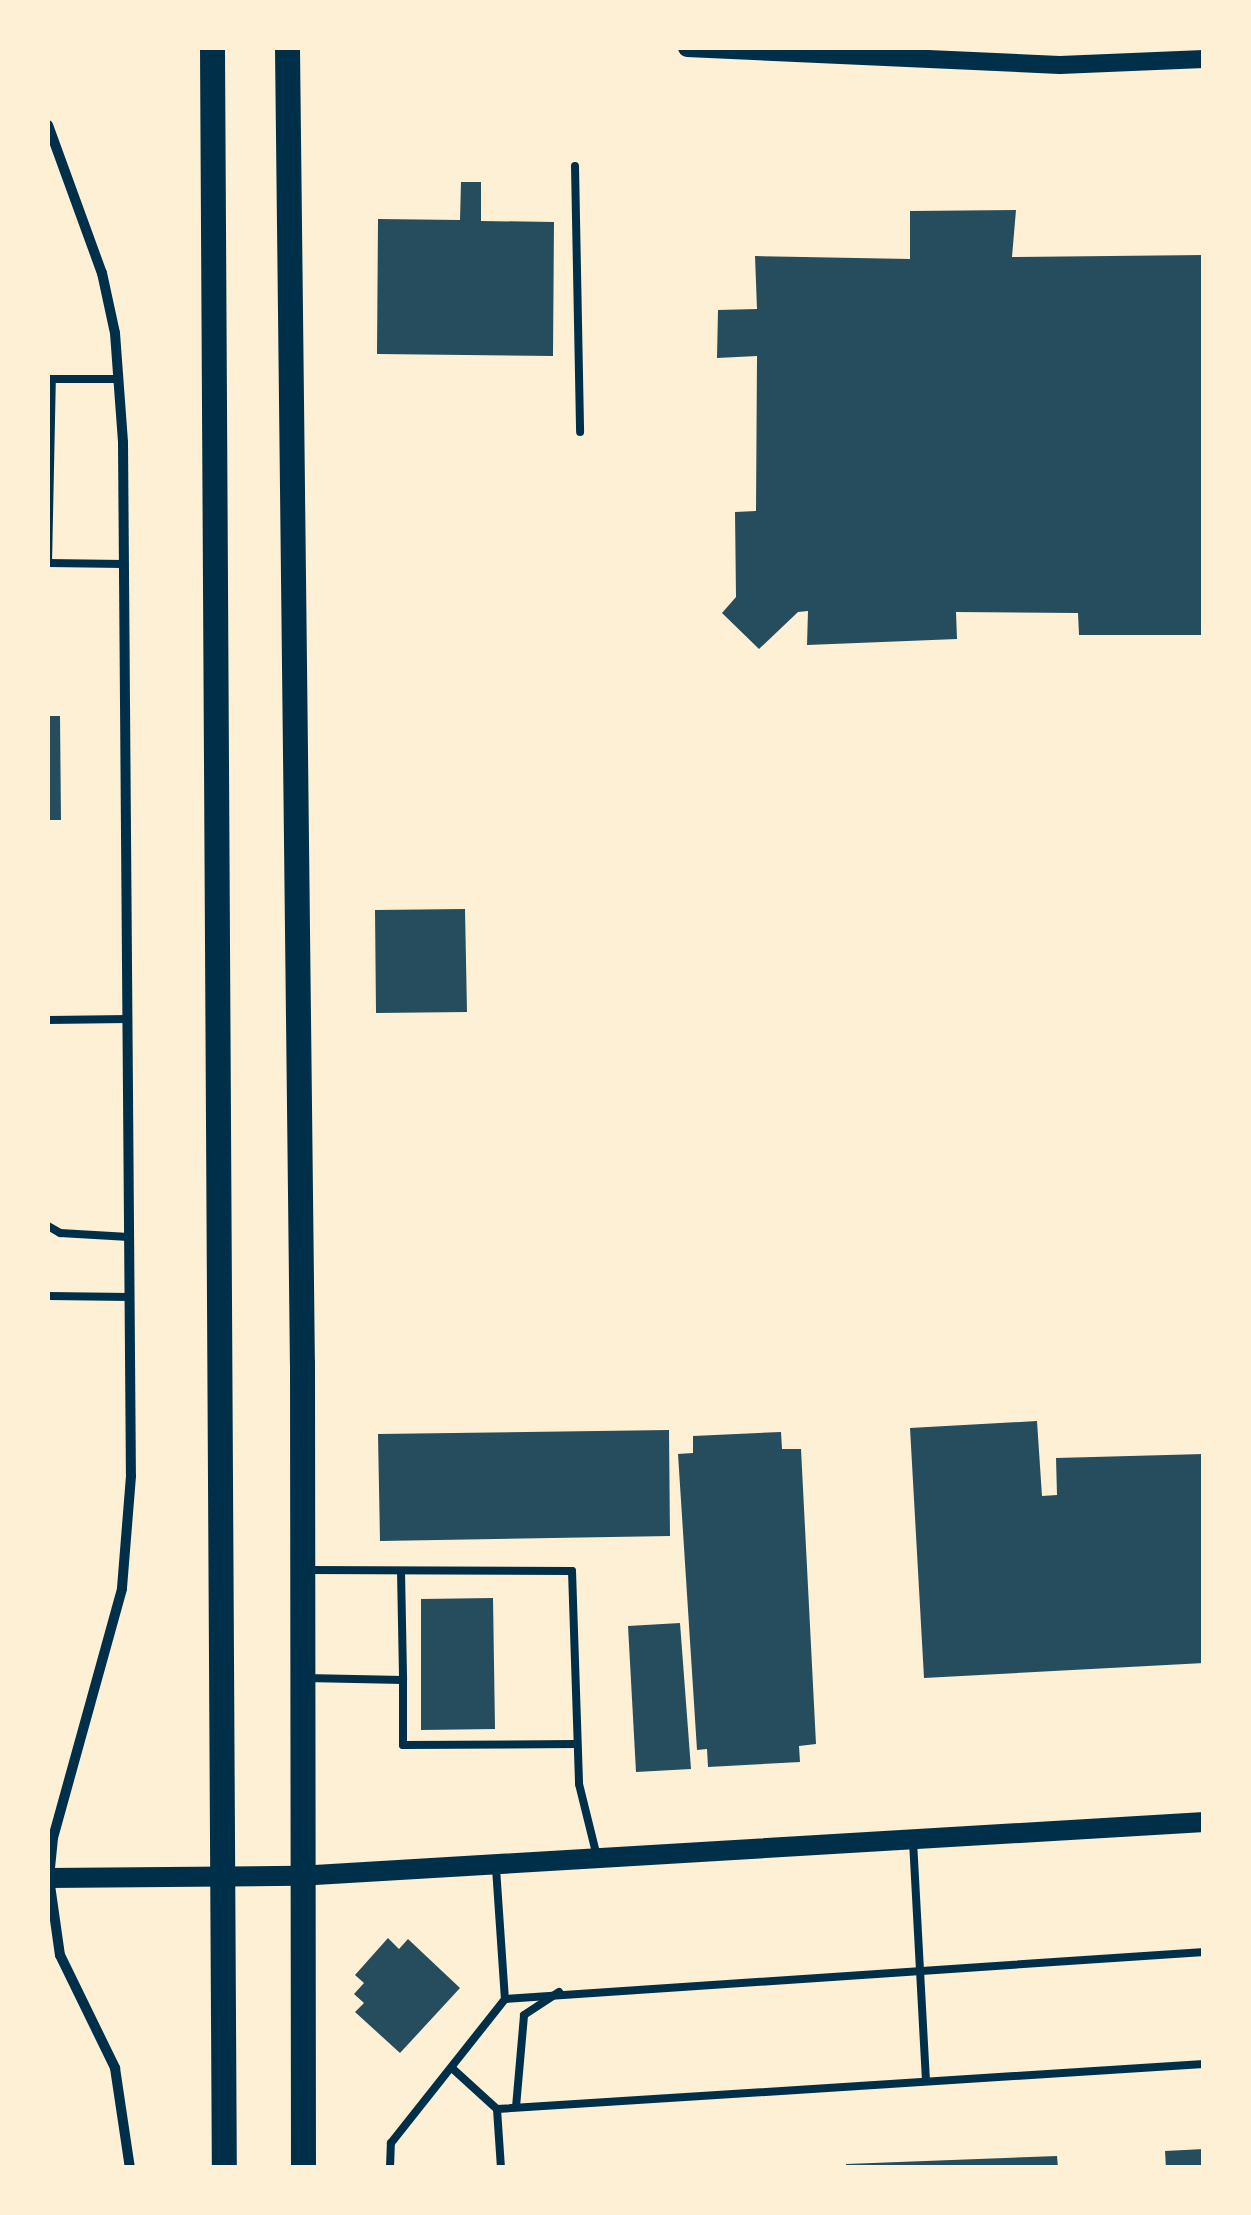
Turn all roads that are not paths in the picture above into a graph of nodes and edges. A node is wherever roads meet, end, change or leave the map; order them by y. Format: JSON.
{"nodes":[{"id":1,"x":212,"y":48,"type":"edge"},
{"id":2,"x":286,"y":48,"type":"edge"},
{"id":3,"x":686,"y":48,"type":"edge"},
{"id":4,"x":772,"y":50,"type":"edge"},
{"id":5,"x":1125,"y":55,"type":"edge"},
{"id":6,"x":1204,"y":60,"type":"edge"},
{"id":7,"x":48,"y":124,"type":"edge"},
{"id":8,"x":575,"y":166,"type":"dead end"},
{"id":9,"x":118,"y":378,"type":"junction"},
{"id":10,"x":50,"y":379,"type":"edge"},
{"id":11,"x":580,"y":432,"type":"dead end"},
{"id":12,"x":48,"y":478,"type":"edge"},
{"id":13,"x":48,"y":563,"type":"edge"},
{"id":14,"x":124,"y":564,"type":"junction"},
{"id":15,"x":128,"y":1019,"type":"junction"},
{"id":16,"x":48,"y":1020,"type":"edge"},
{"id":17,"x":48,"y":1226,"type":"edge"},
{"id":18,"x":129,"y":1238,"type":"junction"},
{"id":19,"x":48,"y":1296,"type":"edge"},
{"id":20,"x":130,"y":1297,"type":"junction"},
{"id":21,"x":300,"y":1570,"type":"junction"},
{"id":22,"x":401,"y":1570,"type":"junction"},
{"id":23,"x":300,"y":1678,"type":"junction"},
{"id":24,"x":403,"y":1680,"type":"junction"},
{"id":25,"x":576,"y":1744,"type":"junction"},
{"id":26,"x":1204,"y":1822,"type":"edge"},
{"id":27,"x":913,"y":1836,"type":"junction"},
{"id":28,"x":598,"y":1857,"type":"junction"},
{"id":29,"x":495,"y":1863,"type":"junction"},
{"id":30,"x":298,"y":1876,"type":"junction"},
{"id":31,"x":48,"y":1878,"type":"edge"},
{"id":32,"x":224,"y":1878,"type":"junction"},
{"id":33,"x":1204,"y":1952,"type":"edge"},
{"id":34,"x":920,"y":1968,"type":"junction"},
{"id":35,"x":561,"y":1990,"type":"junction"},
{"id":36,"x":505,"y":1999,"type":"junction"},
{"id":37,"x":1204,"y":2064,"type":"edge"},
{"id":38,"x":453,"y":2069,"type":"junction"},
{"id":39,"x":926,"y":2080,"type":"junction"},
{"id":40,"x":516,"y":2107,"type":"junction"},
{"id":41,"x":498,"y":2108,"type":"junction"},
{"id":42,"x":130,"y":2168,"type":"edge"},
{"id":43,"x":224,"y":2168,"type":"edge"},
{"id":44,"x":303,"y":2168,"type":"edge"},
{"id":45,"x":390,"y":2168,"type":"edge"},
{"id":46,"x":501,"y":2168,"type":"edge"}],
"edges":[{"from":1,"to":32,"type":"main road"},
{"from":2,"to":21,"type":"main road"},
{"from":3,"to":4,"type":"street"},
{"from":4,"to":5,"type":"street"},
{"from":5,"to":6,"type":"street"},
{"from":7,"to":9,"type":"street"},
{"from":8,"to":11,"type":"lane"},
{"from":9,"to":10,"type":"lane"},
{"from":9,"to":14,"type":"street"},
{"from":10,"to":12,"type":"lane"},
{"from":12,"to":13,"type":"lane"},
{"from":13,"to":14,"type":"lane"},
{"from":14,"to":15,"type":"street"},
{"from":15,"to":16,"type":"lane"},
{"from":15,"to":18,"type":"street"},
{"from":17,"to":18,"type":"lane"},
{"from":18,"to":20,"type":"street"},
{"from":19,"to":20,"type":"lane"},
{"from":20,"to":31,"type":"street"},
{"from":21,"to":22,"type":"lane"},
{"from":21,"to":23,"type":"main road"},
{"from":22,"to":24,"type":"lane"},
{"from":22,"to":25,"type":"lane"},
{"from":23,"to":24,"type":"lane"},
{"from":23,"to":30,"type":"main road"},
{"from":24,"to":25,"type":"lane"},
{"from":25,"to":28,"type":"lane"},
{"from":26,"to":27,"type":"main road"},
{"from":27,"to":28,"type":"main road"},
{"from":27,"to":34,"type":"lane"},
{"from":28,"to":29,"type":"main road"},
{"from":29,"to":30,"type":"main road"},
{"from":29,"to":36,"type":"lane"},
{"from":30,"to":32,"type":"main road"},
{"from":30,"to":44,"type":"main road"},
{"from":31,"to":32,"type":"main road"},
{"from":31,"to":42,"type":"street"},
{"from":32,"to":43,"type":"main road"},
{"from":33,"to":34,"type":"lane"},
{"from":34,"to":35,"type":"lane"},
{"from":34,"to":39,"type":"lane"},
{"from":35,"to":36,"type":"lane"},
{"from":35,"to":40,"type":"lane"},
{"from":36,"to":38,"type":"lane"},
{"from":37,"to":39,"type":"lane"},
{"from":38,"to":41,"type":"lane"},
{"from":38,"to":45,"type":"lane"},
{"from":39,"to":40,"type":"lane"},
{"from":40,"to":41,"type":"lane"},
{"from":41,"to":46,"type":"lane"}]}
